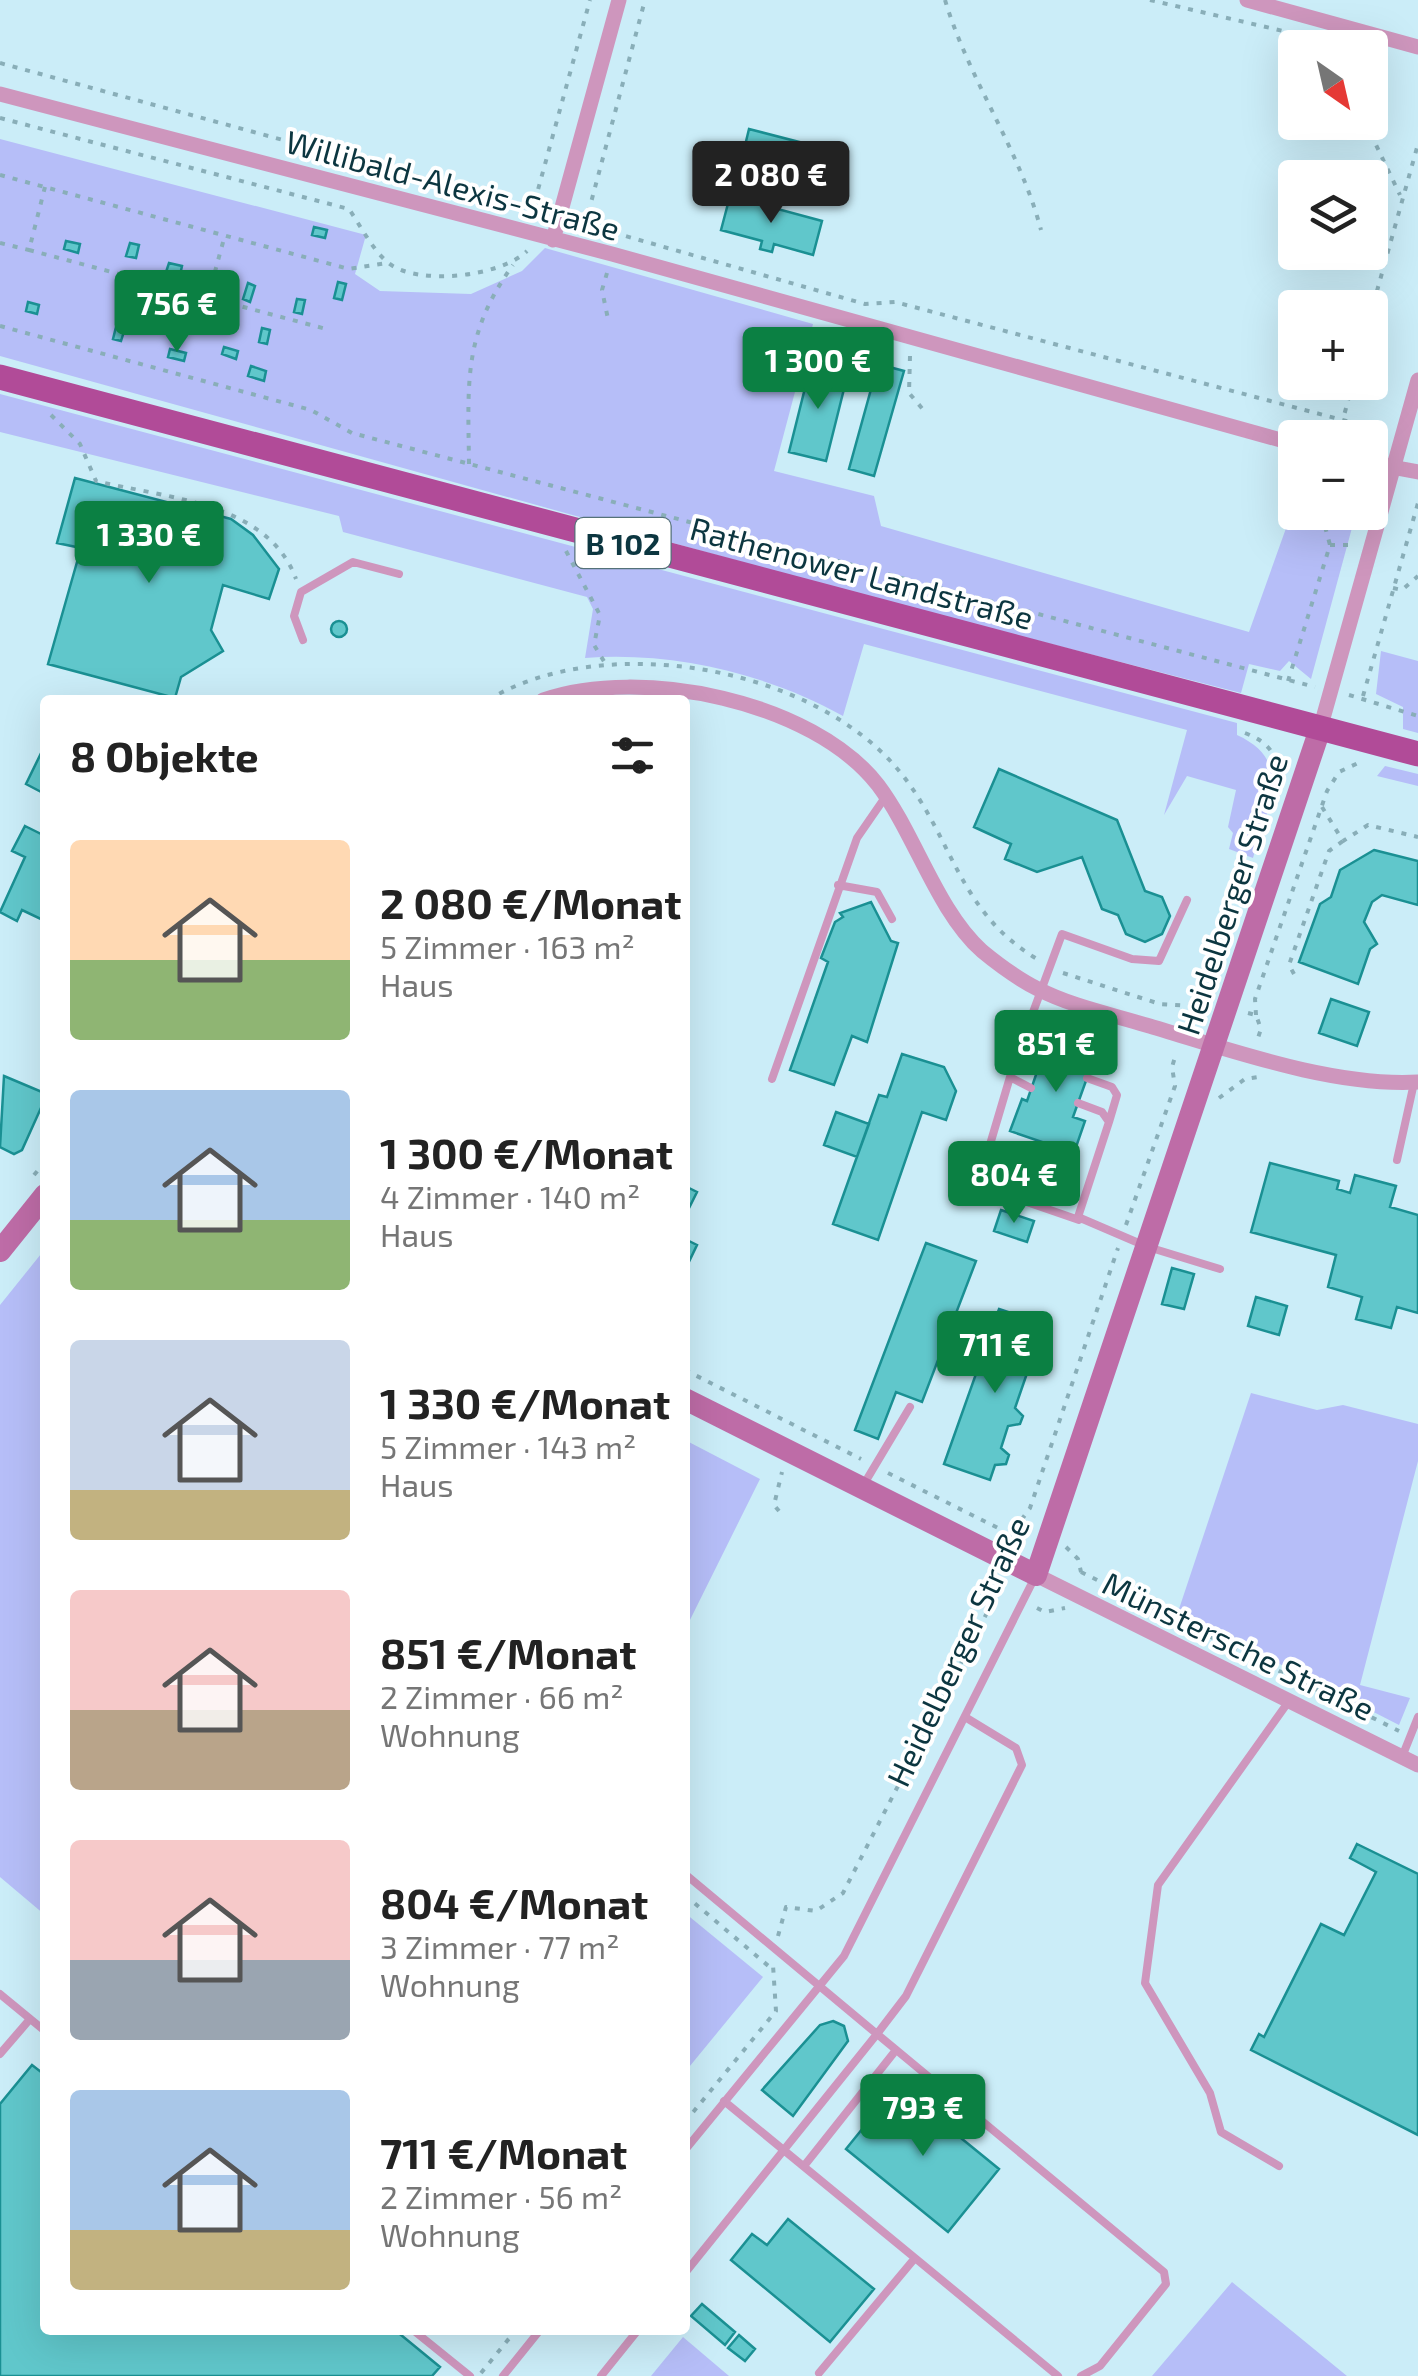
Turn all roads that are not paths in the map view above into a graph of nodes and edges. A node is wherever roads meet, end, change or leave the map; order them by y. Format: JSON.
{"nodes":[{"id":1,"x":619,"y":0,"type":"edge"},
{"id":2,"x":1248,"y":0,"type":"edge"},
{"id":3,"x":1418,"y":46,"type":"edge"},
{"id":4,"x":0,"y":94,"type":"edge"},
{"id":5,"x":546,"y":238,"type":"junction"},
{"id":6,"x":0,"y":377,"type":"edge"},
{"id":7,"x":1418,"y":380,"type":"edge"},
{"id":8,"x":1278,"y":439,"type":"edge"},
{"id":9,"x":1388,"y":467,"type":"edge"},
{"id":10,"x":1391,"y":468,"type":"junction"},
{"id":11,"x":1418,"y":472,"type":"edge"},
{"id":12,"x":399,"y":574,"type":"dead end"},
{"id":13,"x":303,"y":640,"type":"dead end"},
{"id":14,"x":564,"y":695,"type":"edge"},
{"id":15,"x":686,"y":695,"type":"edge"},
{"id":16,"x":690,"y":696,"type":"edge"},
{"id":17,"x":1320,"y":729,"type":"junction"},
{"id":18,"x":1418,"y":754,"type":"edge"},
{"id":19,"x":886,"y":796,"type":"junction"},
{"id":20,"x":838,"y":885,"type":"junction"},
{"id":21,"x":1187,"y":900,"type":"dead end"},
{"id":22,"x":892,"y":919,"type":"dead end"},
{"id":23,"x":1040,"y":990,"type":"junction"},
{"id":24,"x":1216,"y":1044,"type":"junction"},
{"id":25,"x":1020,"y":1050,"type":"junction"},
{"id":26,"x":1040,"y":1062,"type":"dead end"},
{"id":27,"x":1010,"y":1078,"type":"junction"},
{"id":28,"x":1087,"y":1078,"type":"dead end"},
{"id":29,"x":772,"y":1080,"type":"dead end"},
{"id":30,"x":1416,"y":1083,"type":"edge"},
{"id":31,"x":1031,"y":1088,"type":"dead end"},
{"id":32,"x":1078,"y":1103,"type":"dead end"},
{"id":33,"x":1109,"y":1122,"type":"junction"},
{"id":34,"x":1397,"y":1160,"type":"dead end"},
{"id":35,"x":40,"y":1201,"type":"edge"},
{"id":36,"x":1082,"y":1221,"type":"junction"},
{"id":37,"x":1148,"y":1247,"type":"junction"},
{"id":38,"x":0,"y":1251,"type":"edge"},
{"id":39,"x":1220,"y":1269,"type":"dead end"},
{"id":40,"x":690,"y":1402,"type":"edge"},
{"id":41,"x":910,"y":1408,"type":"dead end"},
{"id":42,"x":862,"y":1488,"type":"junction"},
{"id":43,"x":1036,"y":1575,"type":"junction"},
{"id":44,"x":1289,"y":1700,"type":"junction"},
{"id":45,"x":966,"y":1717,"type":"junction"},
{"id":46,"x":1418,"y":1717,"type":"edge"},
{"id":47,"x":1402,"y":1757,"type":"junction"},
{"id":48,"x":1418,"y":1765,"type":"edge"},
{"id":49,"x":690,"y":1878,"type":"edge"},
{"id":50,"x":820,"y":1986,"type":"junction"},
{"id":51,"x":0,"y":1994,"type":"edge"},
{"id":52,"x":30,"y":2018,"type":"junction"},
{"id":53,"x":40,"y":2027,"type":"edge"},
{"id":54,"x":877,"y":2034,"type":"junction"},
{"id":55,"x":896,"y":2050,"type":"junction"},
{"id":56,"x":0,"y":2054,"type":"edge"},
{"id":57,"x":724,"y":2101,"type":"junction"},
{"id":58,"x":690,"y":2144,"type":"edge"},
{"id":59,"x":784,"y":2151,"type":"junction"},
{"id":60,"x":804,"y":2166,"type":"junction"},
{"id":61,"x":1279,"y":2166,"type":"dead end"},
{"id":62,"x":915,"y":2258,"type":"junction"},
{"id":63,"x":690,"y":2266,"type":"edge"},
{"id":64,"x":419,"y":2335,"type":"edge"},
{"id":65,"x":536,"y":2335,"type":"edge"},
{"id":66,"x":634,"y":2335,"type":"edge"},
{"id":67,"x":820,"y":2373,"type":"dead end"},
{"id":68,"x":470,"y":2376,"type":"edge"},
{"id":69,"x":503,"y":2376,"type":"edge"},
{"id":70,"x":600,"y":2376,"type":"edge"},
{"id":71,"x":1058,"y":2376,"type":"edge"},
{"id":72,"x":1081,"y":2376,"type":"edge"}],
"edges":[{"from":1,"to":5,"type":"street"},
{"from":2,"to":3,"type":"street"},
{"from":4,"to":5,"type":"street","name":"Willibald-Alexis-Straße"},
{"from":5,"to":8,"type":"street","name":"Willibald-Alexis-Straße"},
{"from":6,"to":17,"type":"main road","name":"Rathenower Landstraße","number":"B 102"},
{"from":7,"to":10,"type":"street"},
{"from":9,"to":10,"type":"street"},
{"from":10,"to":11,"type":"street"},
{"from":10,"to":17,"type":"street"},
{"from":12,"to":13,"type":"lane"},
{"from":14,"to":15,"type":"street"},
{"from":16,"to":19,"type":"street"},
{"from":17,"to":18,"type":"main road","name":"Rathenower Landstraße","number":"B 102"},
{"from":17,"to":24,"type":"street","name":"Heidelberger Straße"},
{"from":19,"to":20,"type":"lane"},
{"from":19,"to":23,"type":"street"},
{"from":20,"to":22,"type":"lane"},
{"from":20,"to":29,"type":"lane"},
{"from":21,"to":23,"type":"lane"},
{"from":23,"to":24,"type":"street"},
{"from":23,"to":25,"type":"lane"},
{"from":24,"to":30,"type":"street"},
{"from":24,"to":37,"type":"street","name":"Heidelberger Straße"},
{"from":25,"to":26,"type":"lane"},
{"from":25,"to":27,"type":"lane"},
{"from":27,"to":31,"type":"lane"},
{"from":27,"to":36,"type":"lane"},
{"from":28,"to":33,"type":"lane"},
{"from":30,"to":34,"type":"lane"},
{"from":32,"to":33,"type":"lane"},
{"from":33,"to":36,"type":"lane"},
{"from":35,"to":38,"type":"street"},
{"from":36,"to":37,"type":"lane"},
{"from":37,"to":39,"type":"lane"},
{"from":37,"to":43,"type":"street","name":"Heidelberger Straße"},
{"from":40,"to":42,"type":"street"},
{"from":41,"to":42,"type":"lane"},
{"from":42,"to":43,"type":"street"},
{"from":43,"to":44,"type":"street","name":"Münstersche Straße"},
{"from":43,"to":45,"type":"lane","name":"Heidelberger Straße"},
{"from":44,"to":47,"type":"street","name":"Münstersche Straße"},
{"from":44,"to":61,"type":"lane"},
{"from":45,"to":50,"type":"lane","name":"Heidelberger Straße"},
{"from":45,"to":54,"type":"lane"},
{"from":46,"to":47,"type":"lane"},
{"from":47,"to":48,"type":"street","name":"Münstersche Straße"},
{"from":49,"to":50,"type":"lane"},
{"from":50,"to":54,"type":"lane"},
{"from":50,"to":57,"type":"lane","name":"Heidelberger Straße"},
{"from":51,"to":52,"type":"lane"},
{"from":52,"to":53,"type":"lane"},
{"from":52,"to":56,"type":"lane"},
{"from":54,"to":55,"type":"lane"},
{"from":54,"to":59,"type":"lane"},
{"from":55,"to":60,"type":"lane"},
{"from":55,"to":72,"type":"lane"},
{"from":57,"to":58,"type":"lane","name":"Heidelberger Straße"},
{"from":57,"to":59,"type":"lane"},
{"from":59,"to":60,"type":"lane"},
{"from":59,"to":63,"type":"lane"},
{"from":60,"to":62,"type":"lane"},
{"from":62,"to":67,"type":"lane"},
{"from":62,"to":71,"type":"lane"},
{"from":64,"to":68,"type":"lane"},
{"from":65,"to":69,"type":"lane"},
{"from":66,"to":70,"type":"lane"}]}
